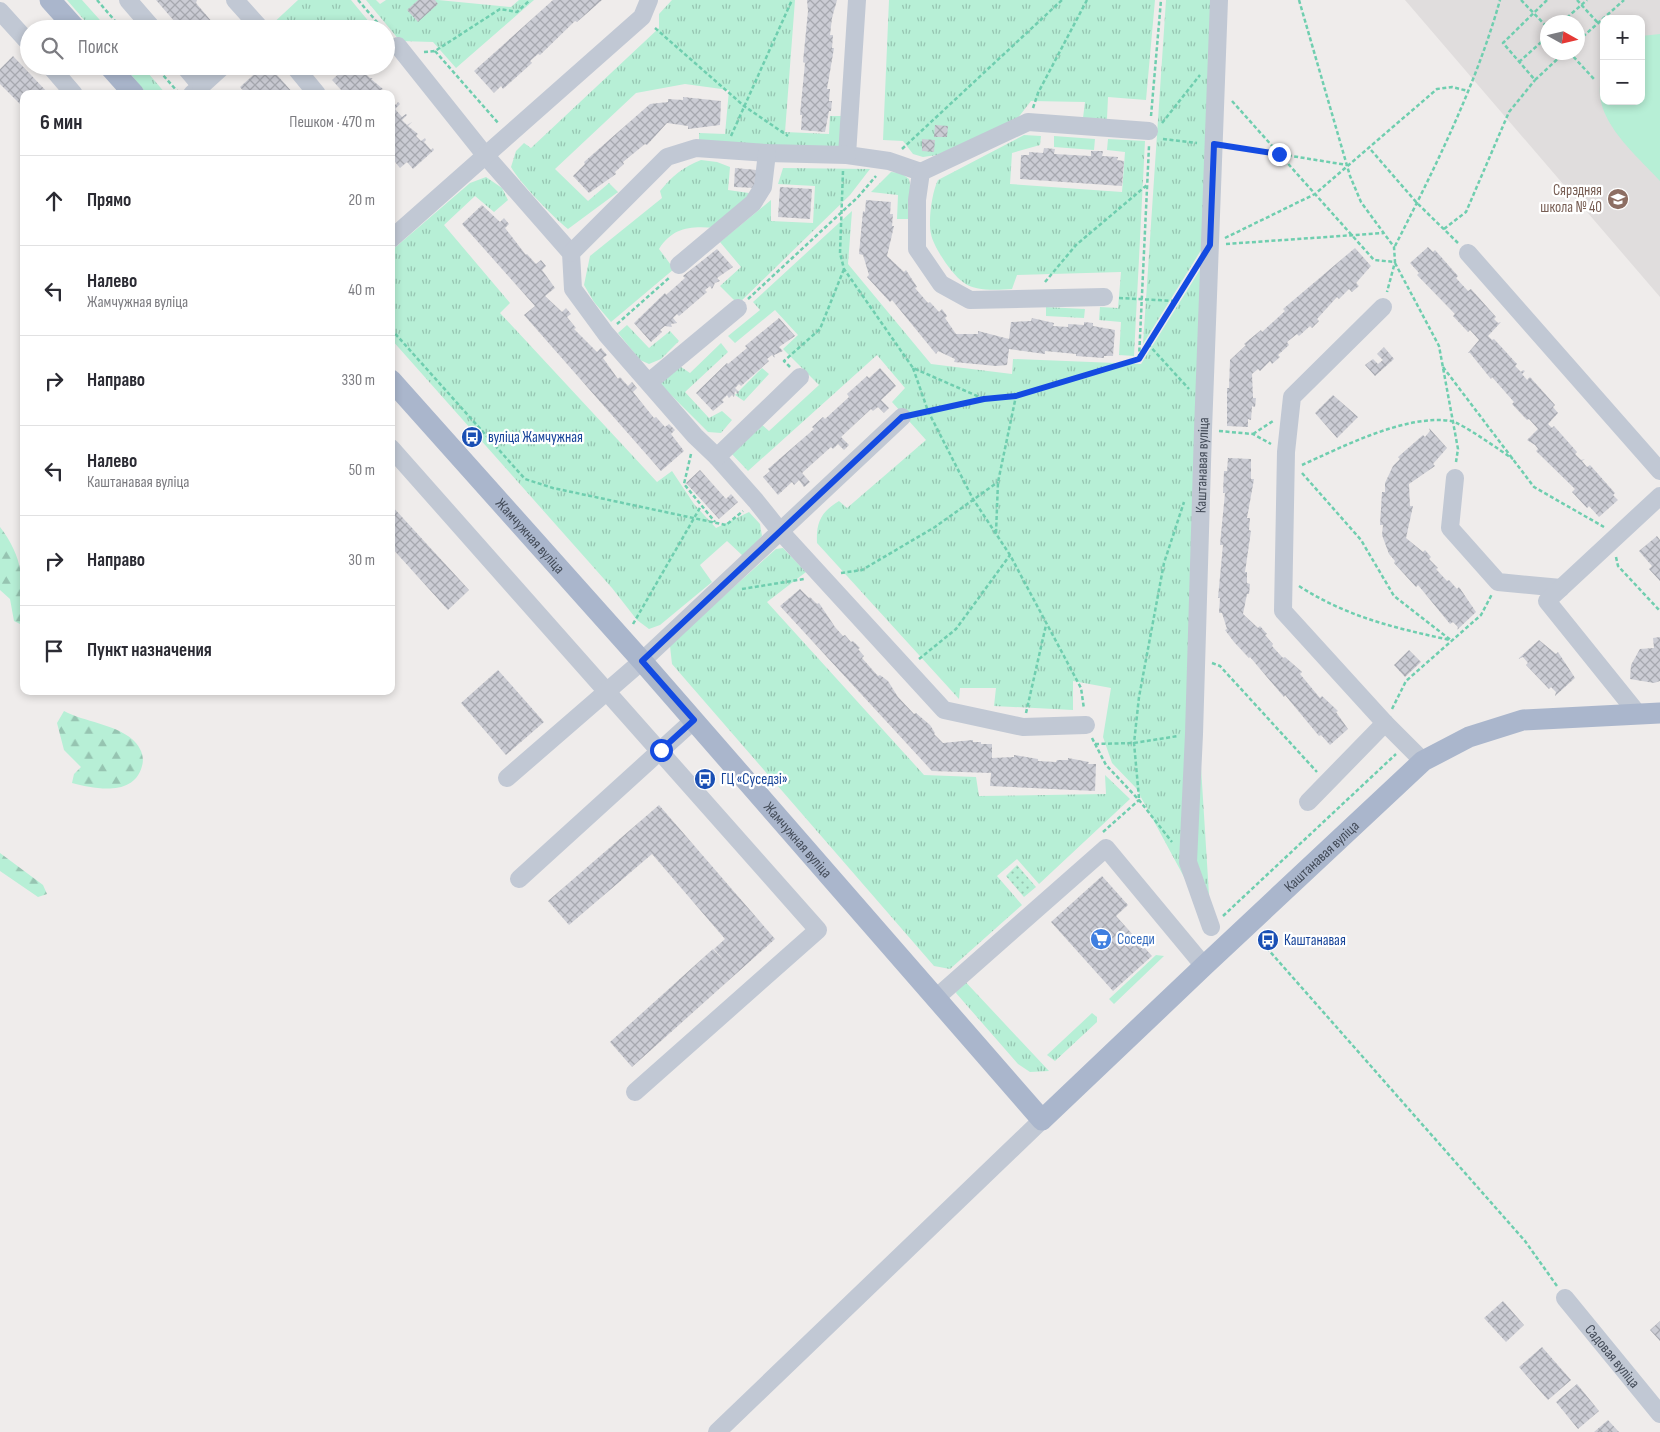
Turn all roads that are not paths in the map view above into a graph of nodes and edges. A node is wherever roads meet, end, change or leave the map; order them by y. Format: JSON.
{"nodes":[{"id":1,"x":50,"y":0,"type":"edge"},
{"id":2,"x":128,"y":0,"type":"edge"},
{"id":3,"x":235,"y":0,"type":"edge"},
{"id":4,"x":649,"y":0,"type":"edge"},
{"id":5,"x":858,"y":0,"type":"edge"},
{"id":6,"x":1219,"y":0,"type":"edge"},
{"id":7,"x":0,"y":11,"type":"edge"},
{"id":8,"x":68,"y":20,"type":"edge"},
{"id":9,"x":145,"y":20,"type":"edge"},
{"id":10,"x":254,"y":20,"type":"edge"},
{"id":11,"x":20,"y":33,"type":"edge"},
{"id":12,"x":400,"y":49,"type":"road end"},
{"id":13,"x":58,"y":75,"type":"edge"},
{"id":14,"x":117,"y":75,"type":"edge"},
{"id":15,"x":188,"y":75,"type":"edge"},
{"id":16,"x":213,"y":75,"type":"edge"},
{"id":17,"x":301,"y":75,"type":"edge"},
{"id":18,"x":71,"y":90,"type":"edge"},
{"id":19,"x":130,"y":90,"type":"edge"},
{"id":20,"x":196,"y":90,"type":"edge"},
{"id":21,"x":314,"y":90,"type":"edge"},
{"id":22,"x":1149,"y":135,"type":"road end"},
{"id":23,"x":767,"y":153,"type":"junction"},
{"id":24,"x":485,"y":155,"type":"junction"},
{"id":25,"x":847,"y":155,"type":"junction"},
{"id":26,"x":921,"y":172,"type":"junction"},
{"id":27,"x":395,"y":235,"type":"edge"},
{"id":28,"x":1468,"y":252,"type":"road end"},
{"id":29,"x":571,"y":253,"type":"junction"},
{"id":30,"x":679,"y":265,"type":"road end"},
{"id":31,"x":1104,"y":297,"type":"road end"},
{"id":32,"x":1383,"y":307,"type":"road end"},
{"id":33,"x":738,"y":308,"type":"dead end"},
{"id":34,"x":800,"y":377,"type":"road end"},
{"id":35,"x":649,"y":382,"type":"junction"},
{"id":36,"x":395,"y":384,"type":"edge"},
{"id":37,"x":902,"y":417,"type":"road end"},
{"id":38,"x":395,"y":452,"type":"edge"},
{"id":39,"x":717,"y":457,"type":"junction"},
{"id":40,"x":1660,"y":471,"type":"edge"},
{"id":41,"x":1455,"y":478,"type":"road end"},
{"id":42,"x":1660,"y":496,"type":"edge"},
{"id":43,"x":780,"y":531,"type":"junction"},
{"id":44,"x":1561,"y":588,"type":"junction"},
{"id":45,"x":642,"y":661,"type":"junction"},
{"id":46,"x":608,"y":690,"type":"junction"},
{"id":47,"x":1660,"y":713,"type":"edge"},
{"id":48,"x":1638,"y":714,"type":"junction"},
{"id":49,"x":694,"y":720,"type":"junction"},
{"id":50,"x":1385,"y":723,"type":"junction"},
{"id":51,"x":1086,"y":725,"type":"road end"},
{"id":52,"x":661,"y":750,"type":"junction"},
{"id":53,"x":1423,"y":761,"type":"junction"},
{"id":54,"x":507,"y":778,"type":"dead end"},
{"id":55,"x":1308,"y":802,"type":"dead end"},
{"id":56,"x":519,"y":879,"type":"dead end"},
{"id":57,"x":1211,"y":927,"type":"road end"},
{"id":58,"x":1204,"y":966,"type":"junction"},
{"id":59,"x":937,"y":997,"type":"junction"},
{"id":60,"x":635,"y":1092,"type":"dead end"},
{"id":61,"x":1042,"y":1120,"type":"junction"},
{"id":62,"x":1565,"y":1298,"type":"road end"},
{"id":63,"x":1660,"y":1414,"type":"edge"},
{"id":64,"x":717,"y":1432,"type":"edge"}],
"edges":[{"from":1,"to":8,"type":"main road"},
{"from":2,"to":9,"type":"street"},
{"from":3,"to":10,"type":"street"},
{"from":4,"to":24,"type":"street"},
{"from":5,"to":25,"type":"street"},
{"from":6,"to":57,"type":"street","name":"Каштанавая вуліца"},
{"from":7,"to":11,"type":"street"},
{"from":12,"to":24,"type":"street"},
{"from":13,"to":18,"type":"street"},
{"from":14,"to":19,"type":"main road"},
{"from":15,"to":20,"type":"street"},
{"from":16,"to":20,"type":"street"},
{"from":17,"to":21,"type":"street"},
{"from":22,"to":26,"type":"street"},
{"from":23,"to":25,"type":"street"},
{"from":23,"to":29,"type":"street"},
{"from":23,"to":30,"type":"street"},
{"from":24,"to":27,"type":"street"},
{"from":24,"to":29,"type":"street"},
{"from":25,"to":26,"type":"street"},
{"from":26,"to":31,"type":"street"},
{"from":28,"to":40,"type":"street"},
{"from":29,"to":35,"type":"street"},
{"from":32,"to":50,"type":"street"},
{"from":33,"to":35,"type":"street"},
{"from":34,"to":39,"type":"street"},
{"from":35,"to":39,"type":"street"},
{"from":36,"to":45,"type":"main road","name":"Жамчужная вуліца"},
{"from":37,"to":43,"type":"street"},
{"from":38,"to":46,"type":"street"},
{"from":39,"to":43,"type":"street"},
{"from":41,"to":44,"type":"street"},
{"from":42,"to":44,"type":"street"},
{"from":43,"to":45,"type":"street"},
{"from":43,"to":51,"type":"street"},
{"from":44,"to":48,"type":"street"},
{"from":45,"to":46,"type":"street"},
{"from":45,"to":49,"type":"main road","name":"Жамчужная вуліца"},
{"from":46,"to":52,"type":"street"},
{"from":46,"to":54,"type":"street"},
{"from":47,"to":48,"type":"main road","name":"Каштанавая вуліца"},
{"from":48,"to":53,"type":"main road","name":"Каштанавая вуліца"},
{"from":49,"to":52,"type":"street"},
{"from":49,"to":59,"type":"main road","name":"Жамчужная вуліца"},
{"from":50,"to":53,"type":"street"},
{"from":50,"to":55,"type":"street"},
{"from":52,"to":56,"type":"street"},
{"from":52,"to":60,"type":"street"},
{"from":53,"to":58,"type":"main road","name":"Каштанавая вуліца"},
{"from":58,"to":59,"type":"street"},
{"from":58,"to":61,"type":"main road","name":"Каштанавая вуліца"},
{"from":59,"to":61,"type":"main road","name":"Жамчужная вуліца"},
{"from":61,"to":64,"type":"street"},
{"from":62,"to":63,"type":"street","name":"Садовая вуліца"}]}
